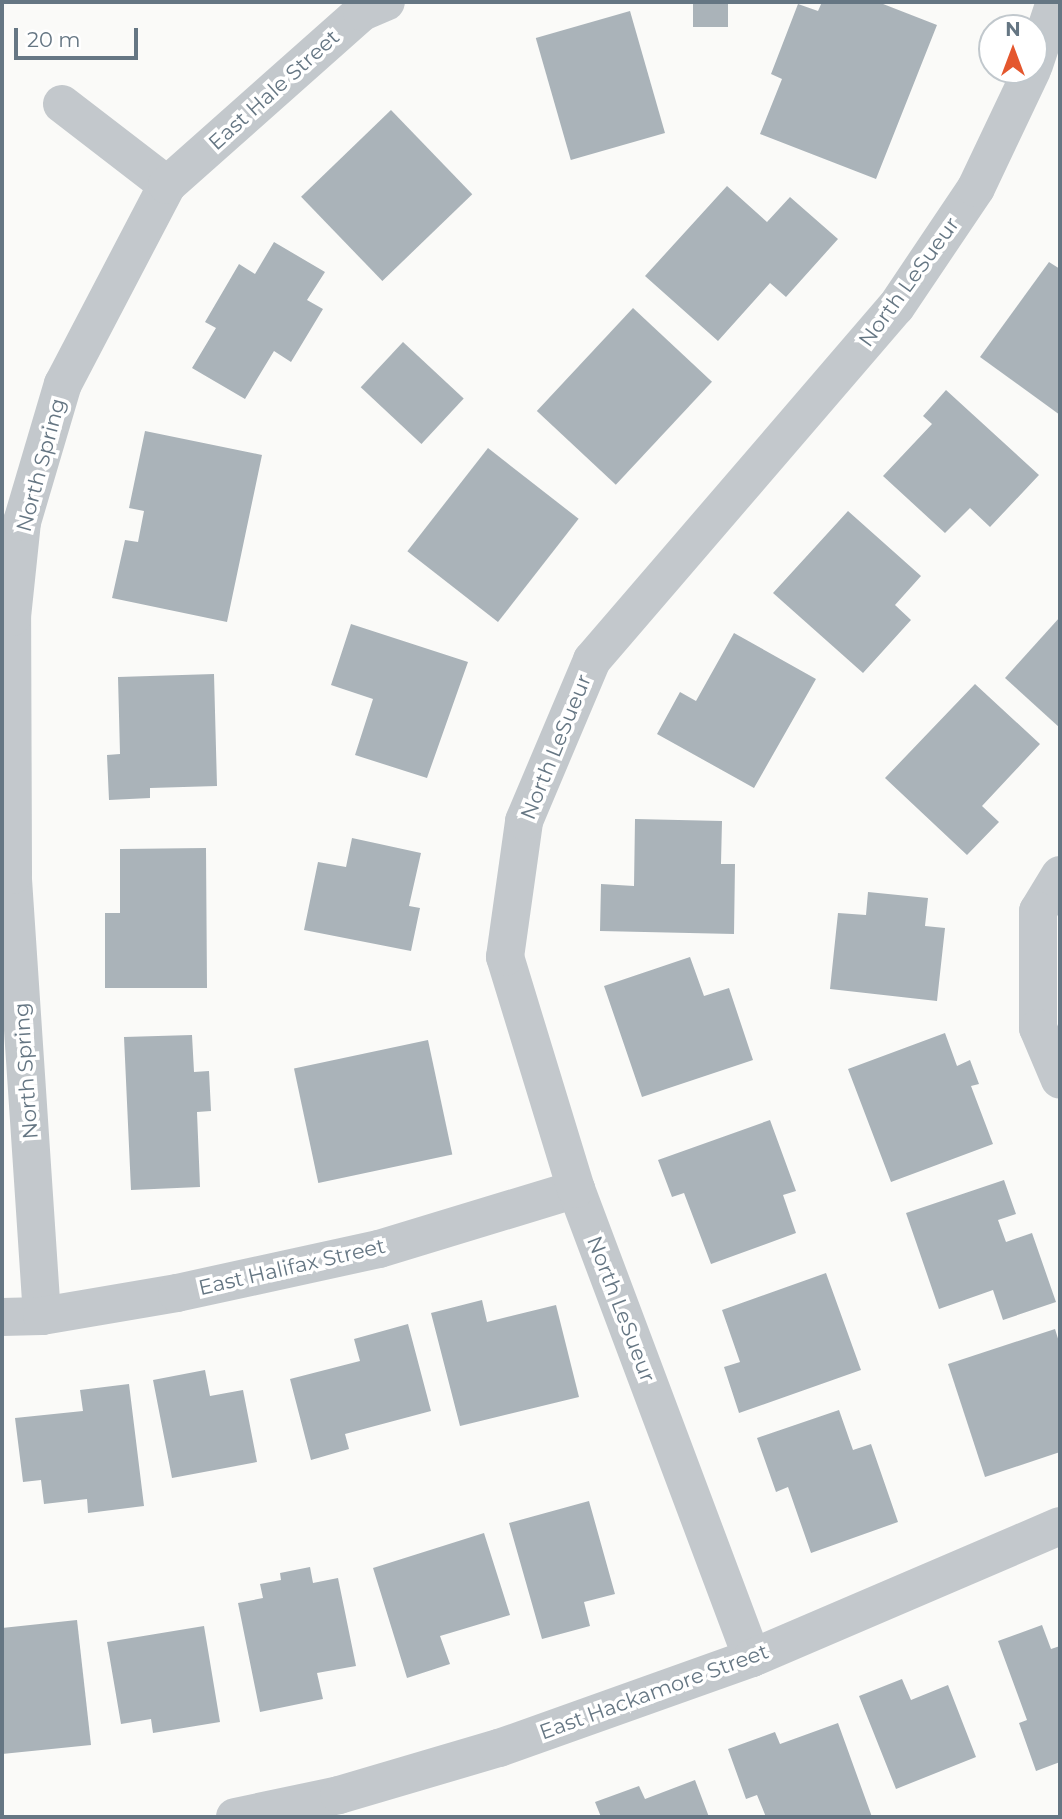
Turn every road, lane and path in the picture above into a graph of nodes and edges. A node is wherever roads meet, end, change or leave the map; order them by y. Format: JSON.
{"nodes":[{"id":1,"x":386,"y":2,"type":"edge"},
{"id":2,"x":1055,"y":2,"type":"edge"},
{"id":3,"x":1048,"y":23,"type":"edge"},
{"id":4,"x":1025,"y":84,"type":"edge"},
{"id":5,"x":62,"y":104,"type":"dead end"},
{"id":6,"x":167,"y":185,"type":"junction"},
{"id":7,"x":1060,"y":875,"type":"edge"},
{"id":8,"x":1060,"y":1080,"type":"edge"},
{"id":9,"x":576,"y":1189,"type":"junction"},
{"id":10,"x":41,"y":1316,"type":"junction"},
{"id":11,"x":2,"y":1317,"type":"edge"},
{"id":12,"x":1060,"y":1526,"type":"edge"},
{"id":13,"x":752,"y":1657,"type":"junction"},
{"id":14,"x":235,"y":1817,"type":"edge"}],
"edges":[{"from":1,"to":6,"type":"street","name":"East Hale Street"},
{"from":2,"to":3,"type":"street","name":"North LeSueur"},
{"from":4,"to":9,"type":"street","name":"North LeSueur"},
{"from":5,"to":6,"type":"street"},
{"from":6,"to":10,"type":"street","name":"North Spring"},
{"from":7,"to":8,"type":"street"},
{"from":9,"to":10,"type":"street","name":"East Halifax Street"},
{"from":9,"to":13,"type":"street","name":"North LeSueur"},
{"from":10,"to":11,"type":"street","name":"East Halifax Street"},
{"from":12,"to":13,"type":"street","name":"East Hackamore Street"},
{"from":13,"to":14,"type":"street","name":"East Hackamore Street"}]}
